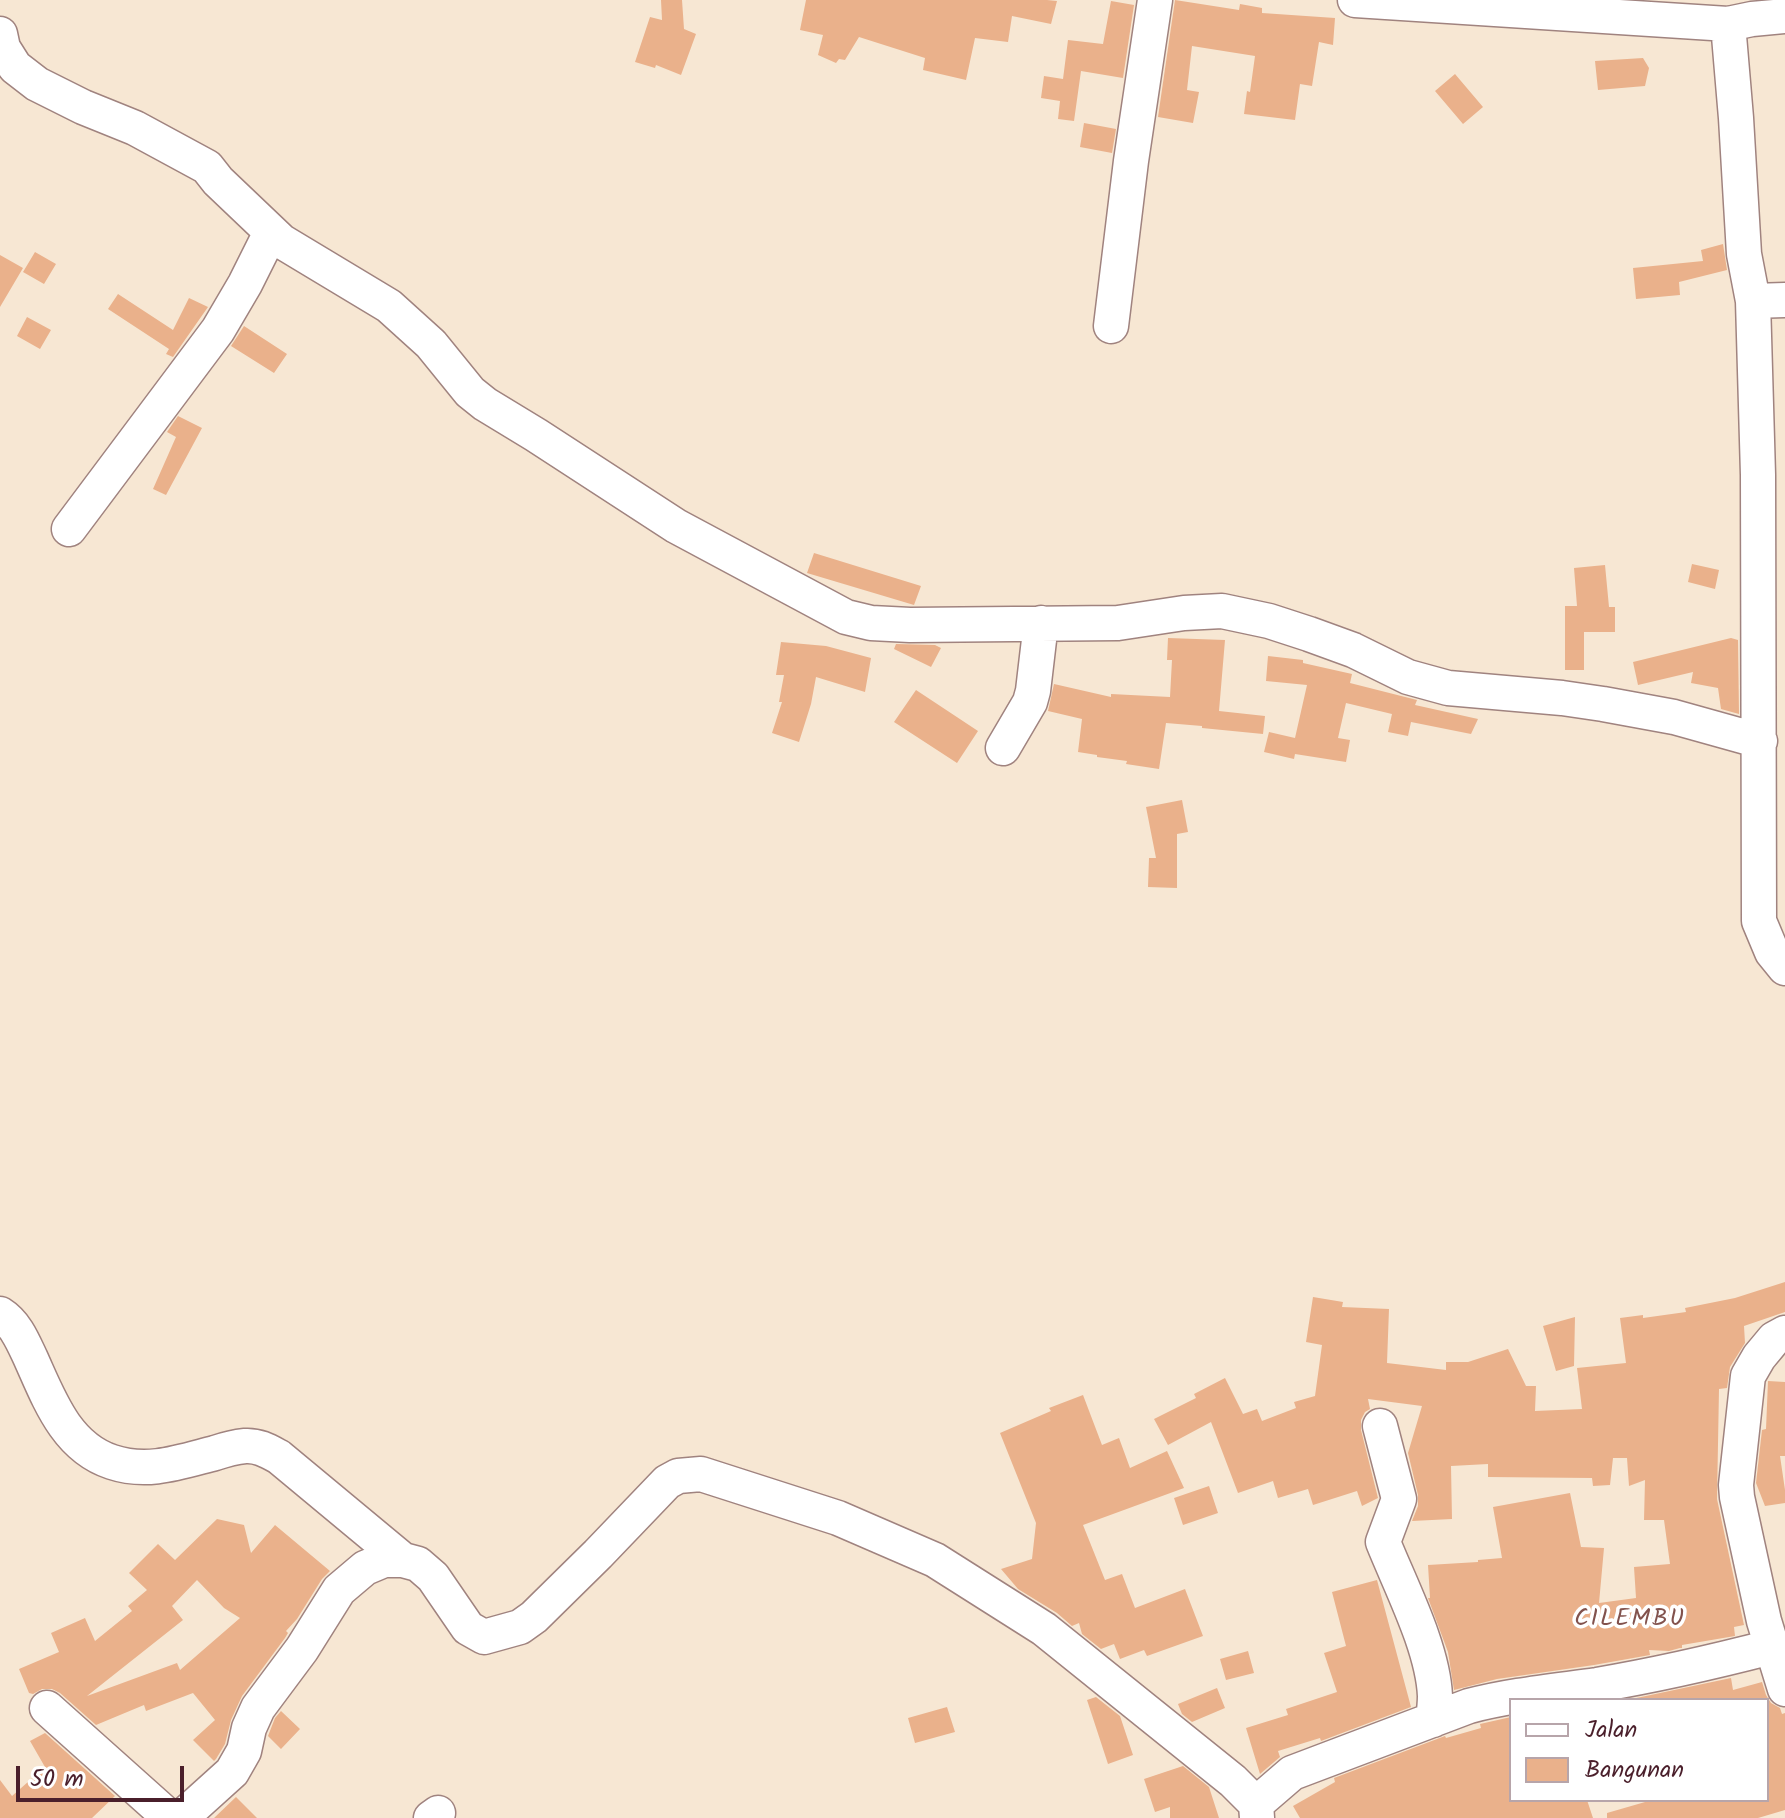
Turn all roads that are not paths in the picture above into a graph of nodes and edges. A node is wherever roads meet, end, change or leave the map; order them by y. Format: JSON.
{"nodes":[{"id":1,"x":1155,"y":0,"type":"edge"},
{"id":2,"x":1355,"y":0,"type":"edge"},
{"id":3,"x":1756,"y":15,"type":"edge"},
{"id":4,"x":0,"y":34,"type":"edge"},
{"id":5,"x":271,"y":232,"type":"junction"},
{"id":6,"x":1769,"y":301,"type":"edge"},
{"id":7,"x":1111,"y":326,"type":"dead end"},
{"id":8,"x":69,"y":529,"type":"dead end"},
{"id":9,"x":1772,"y":614,"type":"edge"},
{"id":10,"x":1041,"y":623,"type":"junction"},
{"id":11,"x":1760,"y":741,"type":"junction"},
{"id":12,"x":1003,"y":748,"type":"dead end"},
{"id":13,"x":1785,"y":968,"type":"edge"},
{"id":14,"x":0,"y":1314,"type":"edge"},
{"id":15,"x":1785,"y":1333,"type":"edge"},
{"id":16,"x":1380,"y":1426,"type":"dead end"},
{"id":17,"x":403,"y":1560,"type":"junction"},
{"id":18,"x":1773,"y":1627,"type":"edge"},
{"id":19,"x":1785,"y":1689,"type":"edge"},
{"id":20,"x":47,"y":1708,"type":"dead end"},
{"id":21,"x":1433,"y":1720,"type":"junction"},
{"id":22,"x":1256,"y":1811,"type":"edge"},
{"id":23,"x":170,"y":1818,"type":"edge"},
{"id":24,"x":181,"y":1818,"type":"edge"}],
"edges":[{"from":1,"to":7,"type":"street"},
{"from":2,"to":3,"type":"street"},
{"from":3,"to":6,"type":"street"},
{"from":4,"to":5,"type":"street"},
{"from":5,"to":8,"type":"street"},
{"from":5,"to":10,"type":"street"},
{"from":6,"to":9,"type":"street"},
{"from":9,"to":11,"type":"street"},
{"from":10,"to":11,"type":"street"},
{"from":10,"to":12,"type":"street"},
{"from":11,"to":13,"type":"street"},
{"from":14,"to":17,"type":"street"},
{"from":15,"to":18,"type":"street"},
{"from":16,"to":21,"type":"street"},
{"from":17,"to":22,"type":"street"},
{"from":17,"to":24,"type":"street"},
{"from":18,"to":19,"type":"street"},
{"from":18,"to":21,"type":"street"},
{"from":20,"to":23,"type":"street"},
{"from":21,"to":22,"type":"street"}]}
